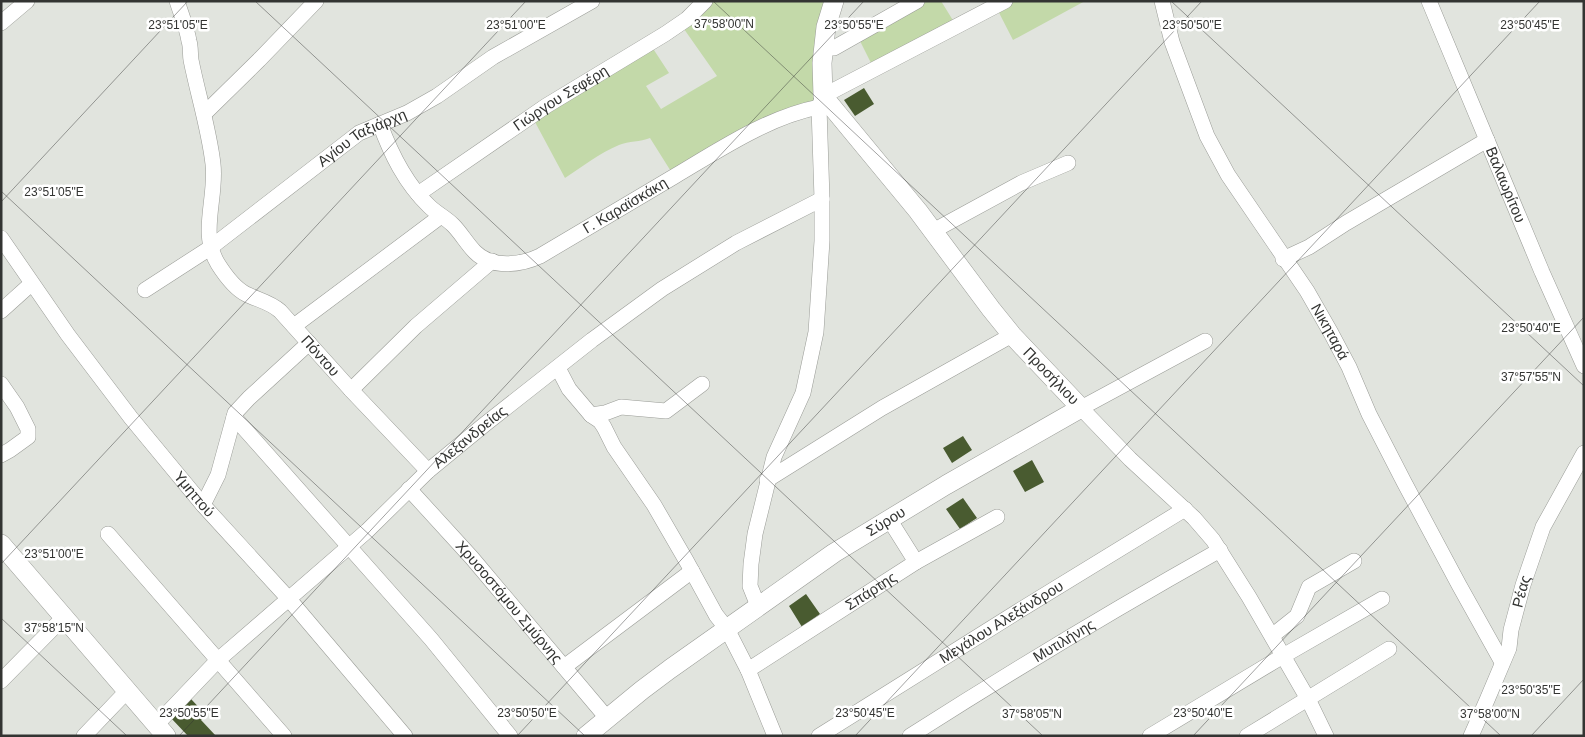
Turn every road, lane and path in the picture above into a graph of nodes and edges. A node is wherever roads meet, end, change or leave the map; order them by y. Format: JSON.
{"nodes":[{"id":1,"x":27,"y":1,"type":"edge"},
{"id":2,"x":177,"y":1,"type":"edge"},
{"id":3,"x":592,"y":1,"type":"edge"},
{"id":4,"x":705,"y":1,"type":"edge"},
{"id":5,"x":834,"y":1,"type":"edge"},
{"id":6,"x":917,"y":1,"type":"edge"},
{"id":7,"x":1005,"y":1,"type":"edge"},
{"id":8,"x":1162,"y":1,"type":"edge"},
{"id":9,"x":1429,"y":1,"type":"edge"},
{"id":10,"x":309,"y":5,"type":"edge"},
{"id":11,"x":1,"y":23,"type":"edge"},
{"id":12,"x":824,"y":47,"type":"junction"},
{"id":13,"x":821,"y":101,"type":"junction"},
{"id":14,"x":204,"y":114,"type":"junction"},
{"id":15,"x":380,"y":124,"type":"junction"},
{"id":16,"x":1487,"y":140,"type":"junction"},
{"id":17,"x":1068,"y":163,"type":"dead end"},
{"id":18,"x":418,"y":194,"type":"junction"},
{"id":19,"x":822,"y":200,"type":"junction"},
{"id":20,"x":441,"y":216,"type":"junction"},
{"id":21,"x":933,"y":231,"type":"junction"},
{"id":22,"x":1,"y":238,"type":"edge"},
{"id":23,"x":210,"y":248,"type":"junction"},
{"id":24,"x":1284,"y":259,"type":"junction"},
{"id":25,"x":492,"y":261,"type":"junction"},
{"id":26,"x":31,"y":284,"type":"junction"},
{"id":27,"x":145,"y":290,"type":"dead end"},
{"id":28,"x":1,"y":311,"type":"edge"},
{"id":29,"x":294,"y":326,"type":"junction"},
{"id":30,"x":1012,"y":335,"type":"junction"},
{"id":31,"x":1205,"y":341,"type":"dead end"},
{"id":32,"x":309,"y":343,"type":"junction"},
{"id":33,"x":1584,"y":366,"type":"edge"},
{"id":34,"x":558,"y":368,"type":"junction"},
{"id":35,"x":1,"y":384,"type":"edge"},
{"id":36,"x":702,"y":384,"type":"dead end"},
{"id":37,"x":351,"y":390,"type":"junction"},
{"id":38,"x":1081,"y":408,"type":"junction"},
{"id":39,"x":591,"y":415,"type":"junction"},
{"id":40,"x":234,"y":417,"type":"junction"},
{"id":41,"x":1584,"y":453,"type":"edge"},
{"id":42,"x":1,"y":455,"type":"edge"},
{"id":43,"x":428,"y":471,"type":"junction"},
{"id":44,"x":767,"y":480,"type":"junction"},
{"id":45,"x":409,"y":489,"type":"junction"},
{"id":46,"x":203,"y":505,"type":"junction"},
{"id":47,"x":1185,"y":509,"type":"junction"},
{"id":48,"x":997,"y":517,"type":"dead end"},
{"id":49,"x":889,"y":519,"type":"junction"},
{"id":50,"x":108,"y":534,"type":"dead end"},
{"id":51,"x":1,"y":544,"type":"edge"},
{"id":52,"x":348,"y":547,"type":"junction"},
{"id":53,"x":1220,"y":550,"type":"junction"},
{"id":54,"x":1354,"y":560,"type":"dead end"},
{"id":55,"x":916,"y":562,"type":"junction"},
{"id":56,"x":692,"y":571,"type":"junction"},
{"id":57,"x":288,"y":598,"type":"junction"},
{"id":58,"x":1382,"y":599,"type":"dead end"},
{"id":59,"x":758,"y":606,"type":"junction"},
{"id":60,"x":64,"y":617,"type":"junction"},
{"id":61,"x":727,"y":629,"type":"junction"},
{"id":62,"x":1272,"y":636,"type":"junction"},
{"id":63,"x":1389,"y":649,"type":"dead end"},
{"id":64,"x":1282,"y":656,"type":"junction"},
{"id":65,"x":218,"y":660,"type":"junction"},
{"id":66,"x":1502,"y":662,"type":"junction"},
{"id":67,"x":564,"y":666,"type":"junction"},
{"id":68,"x":748,"y":670,"type":"junction"},
{"id":69,"x":1,"y":681,"type":"edge"},
{"id":70,"x":128,"y":690,"type":"junction"},
{"id":71,"x":1308,"y":699,"type":"junction"},
{"id":72,"x":607,"y":718,"type":"junction"},
{"id":73,"x":162,"y":730,"type":"edge"},
{"id":74,"x":84,"y":736,"type":"edge"},
{"id":75,"x":284,"y":736,"type":"edge"},
{"id":76,"x":405,"y":736,"type":"edge"},
{"id":77,"x":510,"y":736,"type":"edge"},
{"id":78,"x":586,"y":736,"type":"edge"},
{"id":79,"x":775,"y":736,"type":"edge"},
{"id":80,"x":819,"y":736,"type":"edge"},
{"id":81,"x":910,"y":736,"type":"edge"},
{"id":82,"x":1150,"y":736,"type":"edge"},
{"id":83,"x":1247,"y":736,"type":"edge"},
{"id":84,"x":1326,"y":736,"type":"edge"},
{"id":85,"x":1471,"y":736,"type":"edge"}],
"edges":[{"from":1,"to":11,"type":"street"},
{"from":2,"to":14,"type":"street"},
{"from":3,"to":15,"type":"street","name":"Αγίου Ταξιάρχη"},
{"from":4,"to":18,"type":"street","name":"Γιώργου Σεφέρη"},
{"from":5,"to":12,"type":"street"},
{"from":6,"to":12,"type":"street"},
{"from":7,"to":13,"type":"street","name":"Γ. Καραϊσκάκη"},
{"from":8,"to":24,"type":"street","name":"Νικηταρά"},
{"from":9,"to":16,"type":"street","name":"Βαλαωρίτου"},
{"from":10,"to":14,"type":"street"},
{"from":12,"to":13,"type":"street"},
{"from":13,"to":19,"type":"street"},
{"from":13,"to":21,"type":"street","name":"Προσήλιου"},
{"from":13,"to":25,"type":"street","name":"Γ. Καραϊσκάκη"},
{"from":14,"to":23,"type":"street"},
{"from":15,"to":18,"type":"street","name":"Γ. Καραϊσκάκη"},
{"from":15,"to":23,"type":"street","name":"Αγίου Ταξιάρχη"},
{"from":16,"to":24,"type":"street"},
{"from":16,"to":33,"type":"street","name":"Βαλαωρίτου"},
{"from":17,"to":21,"type":"street"},
{"from":18,"to":20,"type":"street","name":"Γ. Καραϊσκάκη"},
{"from":19,"to":34,"type":"street","name":"Αλεξανδρείας"},
{"from":19,"to":44,"type":"street"},
{"from":20,"to":25,"type":"street","name":"Γ. Καραϊσκάκη"},
{"from":20,"to":29,"type":"street"},
{"from":21,"to":30,"type":"street","name":"Προσήλιου"},
{"from":22,"to":26,"type":"street","name":"Υμηττού"},
{"from":23,"to":27,"type":"street","name":"Αγίου Ταξιάρχη"},
{"from":23,"to":29,"type":"street","name":"Πόντου"},
{"from":24,"to":66,"type":"street","name":"Νικηταρά"},
{"from":25,"to":37,"type":"street"},
{"from":26,"to":28,"type":"street"},
{"from":26,"to":46,"type":"street","name":"Υμηττού"},
{"from":29,"to":32,"type":"street","name":"Πόντου"},
{"from":30,"to":38,"type":"street","name":"Προσήλιου"},
{"from":30,"to":44,"type":"street"},
{"from":31,"to":38,"type":"street","name":"Σύρου"},
{"from":32,"to":37,"type":"street","name":"Πόντου"},
{"from":32,"to":40,"type":"street"},
{"from":34,"to":39,"type":"street"},
{"from":34,"to":43,"type":"street","name":"Αλεξανδρείας"},
{"from":35,"to":42,"type":"street"},
{"from":36,"to":39,"type":"street"},
{"from":37,"to":43,"type":"street","name":"Πόντου"},
{"from":38,"to":47,"type":"street","name":"Προσήλιου"},
{"from":38,"to":49,"type":"street","name":"Σύρου"},
{"from":39,"to":56,"type":"street"},
{"from":40,"to":46,"type":"street"},
{"from":40,"to":52,"type":"street"},
{"from":41,"to":66,"type":"street","name":"Ρέας"},
{"from":43,"to":45,"type":"street","name":"Αλεξανδρείας"},
{"from":44,"to":59,"type":"street"},
{"from":45,"to":52,"type":"street","name":"Αλεξανδρείας"},
{"from":45,"to":67,"type":"street","name":"Χρυσοστόμου Σμύρνης"},
{"from":46,"to":57,"type":"street","name":"Υμηττού"},
{"from":47,"to":53,"type":"street","name":"Προσήλιου"},
{"from":47,"to":80,"type":"street","name":"Μεγάλου Αλεξάνδρου"},
{"from":48,"to":55,"type":"street","name":"Σπάρτης"},
{"from":49,"to":55,"type":"street"},
{"from":49,"to":59,"type":"street","name":"Σύρου"},
{"from":50,"to":65,"type":"street"},
{"from":51,"to":60,"type":"street"},
{"from":52,"to":57,"type":"street","name":"Αλεξανδρείας"},
{"from":52,"to":77,"type":"street"},
{"from":53,"to":62,"type":"street","name":"Προσήλιου"},
{"from":53,"to":81,"type":"street","name":"Μυτιλήνης"},
{"from":54,"to":62,"type":"street"},
{"from":55,"to":68,"type":"street","name":"Σπάρτης"},
{"from":56,"to":61,"type":"street"},
{"from":56,"to":67,"type":"street"},
{"from":57,"to":65,"type":"street","name":"Αλεξανδρείας"},
{"from":57,"to":76,"type":"street","name":"Υμηττού"},
{"from":58,"to":64,"type":"street"},
{"from":59,"to":61,"type":"street","name":"Σύρου"},
{"from":60,"to":69,"type":"street"},
{"from":60,"to":70,"type":"street"},
{"from":61,"to":68,"type":"street"},
{"from":61,"to":72,"type":"street","name":"Σύρου"},
{"from":62,"to":64,"type":"street","name":"Προσήλιου"},
{"from":63,"to":71,"type":"street"},
{"from":64,"to":71,"type":"street","name":"Προσήλιου"},
{"from":64,"to":82,"type":"street"},
{"from":65,"to":73,"type":"street","name":"Αλεξανδρείας"},
{"from":65,"to":75,"type":"street"},
{"from":66,"to":85,"type":"street","name":"Ρέας"},
{"from":67,"to":72,"type":"street","name":"Χρυσοστόμου Σμύρνης"},
{"from":68,"to":79,"type":"street"},
{"from":70,"to":73,"type":"street"},
{"from":70,"to":74,"type":"street"},
{"from":71,"to":83,"type":"street"},
{"from":71,"to":84,"type":"street","name":"Προσήλιου"},
{"from":72,"to":78,"type":"street","name":"Σύρου"}]}
